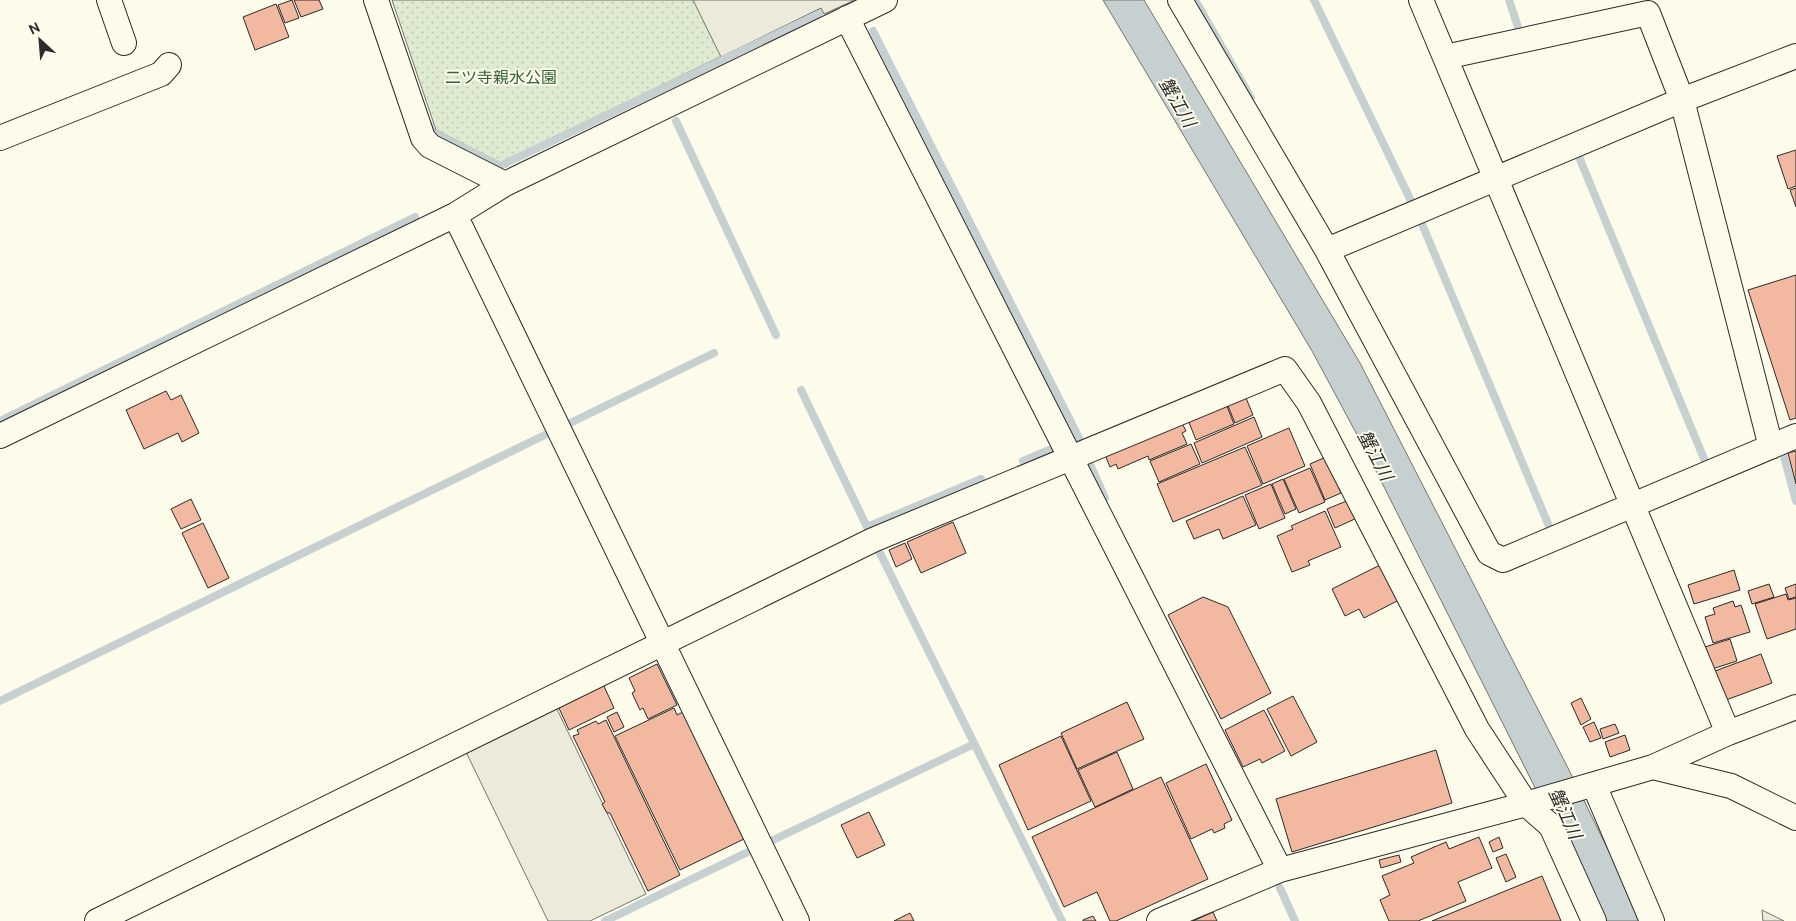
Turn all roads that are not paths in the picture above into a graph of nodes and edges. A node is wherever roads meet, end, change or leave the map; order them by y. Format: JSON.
{"nodes":[{"id":1,"x":109,"y":0,"type":"edge"},
{"id":2,"x":376,"y":0,"type":"edge"},
{"id":3,"x":885,"y":0,"type":"edge"},
{"id":4,"x":1180,"y":0,"type":"edge"},
{"id":5,"x":1420,"y":0,"type":"edge"},
{"id":6,"x":847,"y":18,"type":"junction"},
{"id":7,"x":124,"y":43,"type":"dead end"},
{"id":8,"x":1796,"y":56,"type":"edge"},
{"id":9,"x":1445,"y":57,"type":"junction"},
{"id":10,"x":169,"y":65,"type":"dead end"},
{"id":11,"x":1682,"y":100,"type":"junction"},
{"id":12,"x":0,"y":138,"type":"edge"},
{"id":13,"x":1496,"y":178,"type":"junction"},
{"id":14,"x":505,"y":184,"type":"junction"},
{"id":15,"x":455,"y":216,"type":"junction"},
{"id":16,"x":1327,"y":250,"type":"junction"},
{"id":17,"x":0,"y":436,"type":"edge"},
{"id":18,"x":1796,"y":436,"type":"edge"},
{"id":19,"x":1771,"y":447,"type":"junction"},
{"id":20,"x":1070,"y":458,"type":"junction"},
{"id":21,"x":1632,"y":505,"type":"junction"},
{"id":22,"x":663,"y":643,"type":"junction"},
{"id":23,"x":1796,"y":707,"type":"edge"},
{"id":24,"x":1728,"y":733,"type":"junction"},
{"id":25,"x":1653,"y":767,"type":"junction"},
{"id":26,"x":1589,"y":787,"type":"junction"},
{"id":27,"x":1532,"y":803,"type":"junction"},
{"id":28,"x":1796,"y":818,"type":"edge"},
{"id":29,"x":1280,"y":870,"type":"junction"},
{"id":30,"x":98,"y":921,"type":"edge"},
{"id":31,"x":797,"y":921,"type":"edge"},
{"id":32,"x":1159,"y":921,"type":"edge"},
{"id":33,"x":1594,"y":921,"type":"edge"},
{"id":34,"x":1652,"y":921,"type":"edge"}],
"edges":[{"from":1,"to":7,"type":"street"},
{"from":2,"to":14,"type":"street"},
{"from":3,"to":6,"type":"street"},
{"from":4,"to":16,"type":"street"},
{"from":5,"to":9,"type":"street"},
{"from":6,"to":14,"type":"street"},
{"from":6,"to":20,"type":"street"},
{"from":8,"to":11,"type":"street"},
{"from":9,"to":11,"type":"street"},
{"from":9,"to":13,"type":"street"},
{"from":10,"to":12,"type":"street"},
{"from":11,"to":13,"type":"street"},
{"from":11,"to":19,"type":"street"},
{"from":13,"to":16,"type":"street"},
{"from":13,"to":21,"type":"street"},
{"from":14,"to":15,"type":"street"},
{"from":15,"to":17,"type":"street"},
{"from":15,"to":22,"type":"street"},
{"from":16,"to":21,"type":"street"},
{"from":18,"to":19,"type":"street"},
{"from":19,"to":21,"type":"street"},
{"from":20,"to":22,"type":"street"},
{"from":20,"to":27,"type":"street"},
{"from":20,"to":29,"type":"street"},
{"from":21,"to":24,"type":"street"},
{"from":22,"to":30,"type":"street"},
{"from":22,"to":31,"type":"street"},
{"from":23,"to":24,"type":"street"},
{"from":24,"to":25,"type":"street"},
{"from":25,"to":26,"type":"street"},
{"from":25,"to":28,"type":"street"},
{"from":26,"to":27,"type":"street"},
{"from":26,"to":34,"type":"street"},
{"from":27,"to":29,"type":"street"},
{"from":27,"to":33,"type":"street"},
{"from":29,"to":32,"type":"street"}]}
